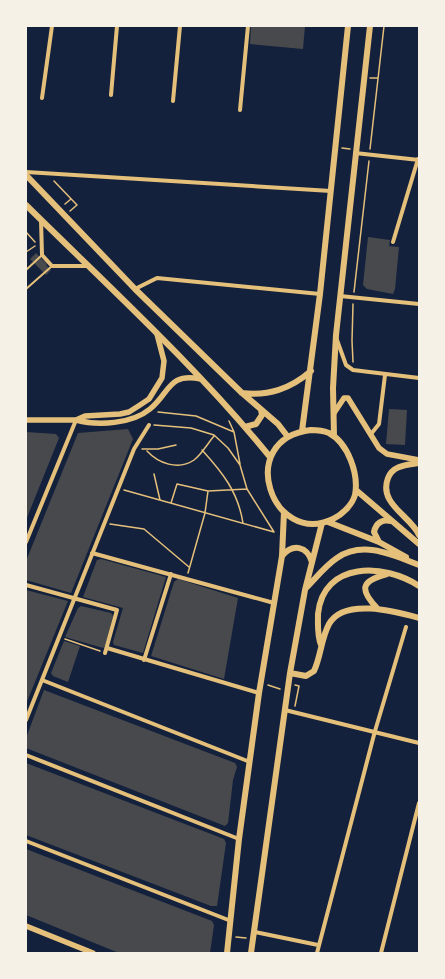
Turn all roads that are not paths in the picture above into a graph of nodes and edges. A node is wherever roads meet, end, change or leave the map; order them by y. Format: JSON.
{"nodes":[{"id":1,"x":52,"y":26,"type":"edge"},
{"id":2,"x":117,"y":26,"type":"edge"},
{"id":3,"x":180,"y":26,"type":"edge"},
{"id":4,"x":248,"y":26,"type":"edge"},
{"id":5,"x":348,"y":26,"type":"edge"},
{"id":6,"x":370,"y":26,"type":"edge"},
{"id":7,"x":111,"y":95,"type":"dead end"},
{"id":8,"x":42,"y":98,"type":"dead end"},
{"id":9,"x":173,"y":101,"type":"dead end"},
{"id":10,"x":240,"y":110,"type":"dead end"},
{"id":11,"x":355,"y":151,"type":"junction"},
{"id":12,"x":418,"y":160,"type":"edge"},
{"id":13,"x":26,"y":173,"type":"edge"},
{"id":14,"x":331,"y":191,"type":"junction"},
{"id":15,"x":26,"y":205,"type":"edge"},
{"id":16,"x":41,"y":219,"type":"junction"},
{"id":17,"x":393,"y":242,"type":"dead end"},
{"id":18,"x":42,"y":255,"type":"junction"},
{"id":19,"x":52,"y":266,"type":"junction"},
{"id":20,"x":88,"y":266,"type":"junction"},
{"id":21,"x":26,"y":270,"type":"edge"},
{"id":22,"x":26,"y":289,"type":"edge"},
{"id":23,"x":135,"y":289,"type":"junction"},
{"id":24,"x":320,"y":294,"type":"junction"},
{"id":25,"x":340,"y":296,"type":"junction"},
{"id":26,"x":419,"y":304,"type":"edge"},
{"id":27,"x":157,"y":334,"type":"junction"},
{"id":28,"x":336,"y":335,"type":"junction"},
{"id":29,"x":311,"y":371,"type":"junction"},
{"id":30,"x":385,"y":375,"type":"junction"},
{"id":31,"x":419,"y":378,"type":"edge"},
{"id":32,"x":200,"y":379,"type":"junction"},
{"id":33,"x":242,"y":393,"type":"junction"},
{"id":34,"x":261,"y":410,"type":"junction"},
{"id":35,"x":334,"y":412,"type":"junction"},
{"id":36,"x":26,"y":420,"type":"edge"},
{"id":37,"x":76,"y":420,"type":"junction"},
{"id":38,"x":149,"y":425,"type":"road end"},
{"id":39,"x":245,"y":427,"type":"junction"},
{"id":40,"x":302,"y":431,"type":"junction"},
{"id":41,"x":371,"y":434,"type":"junction"},
{"id":42,"x":334,"y":436,"type":"junction"},
{"id":43,"x":288,"y":437,"type":"junction"},
{"id":44,"x":270,"y":457,"type":"junction"},
{"id":45,"x":419,"y":462,"type":"edge"},
{"id":46,"x":356,"y":490,"type":"junction"},
{"id":47,"x":284,"y":512,"type":"junction"},
{"id":48,"x":391,"y":521,"type":"junction"},
{"id":49,"x":325,"y":522,"type":"junction"},
{"id":50,"x":419,"y":535,"type":"edge"},
{"id":51,"x":26,"y":542,"type":"edge"},
{"id":52,"x":379,"y":542,"type":"junction"},
{"id":53,"x":419,"y":544,"type":"edge"},
{"id":54,"x":92,"y":552,"type":"junction"},
{"id":55,"x":282,"y":556,"type":"junction"},
{"id":56,"x":312,"y":562,"type":"junction"},
{"id":57,"x":419,"y":565,"type":"edge"},
{"id":58,"x":171,"y":574,"type":"junction"},
{"id":59,"x":389,"y":574,"type":"junction"},
{"id":60,"x":26,"y":585,"type":"edge"},
{"id":61,"x":419,"y":586,"type":"edge"},
{"id":62,"x":305,"y":590,"type":"junction"},
{"id":63,"x":74,"y":599,"type":"junction"},
{"id":64,"x":274,"y":603,"type":"junction"},
{"id":65,"x":377,"y":608,"type":"junction"},
{"id":66,"x":419,"y":618,"type":"edge"},
{"id":67,"x":406,"y":627,"type":"dead end"},
{"id":68,"x":321,"y":645,"type":"junction"},
{"id":69,"x":144,"y":660,"type":"junction"},
{"id":70,"x":290,"y":673,"type":"junction"},
{"id":71,"x":42,"y":680,"type":"junction"},
{"id":72,"x":259,"y":692,"type":"junction"},
{"id":73,"x":285,"y":710,"type":"junction"},
{"id":74,"x":26,"y":720,"type":"edge"},
{"id":75,"x":375,"y":731,"type":"junction"},
{"id":76,"x":419,"y":743,"type":"edge"},
{"id":77,"x":26,"y":755,"type":"edge"},
{"id":78,"x":250,"y":762,"type":"junction"},
{"id":79,"x":419,"y":803,"type":"edge"},
{"id":80,"x":239,"y":839,"type":"junction"},
{"id":81,"x":26,"y":841,"type":"edge"},
{"id":82,"x":231,"y":922,"type":"junction"},
{"id":83,"x":26,"y":926,"type":"edge"},
{"id":84,"x":254,"y":932,"type":"junction"},
{"id":85,"x":318,"y":945,"type":"junction"},
{"id":86,"x":83,"y":951,"type":"edge"},
{"id":87,"x":92,"y":953,"type":"edge"},
{"id":88,"x":227,"y":953,"type":"edge"},
{"id":89,"x":251,"y":953,"type":"edge"},
{"id":90,"x":317,"y":953,"type":"edge"},
{"id":91,"x":381,"y":953,"type":"edge"}],
"edges":[{"from":1,"to":8,"type":"street"},
{"from":2,"to":7,"type":"street"},
{"from":3,"to":9,"type":"street"},
{"from":4,"to":10,"type":"street"},
{"from":5,"to":14,"type":"main road"},
{"from":6,"to":11,"type":"main road"},
{"from":11,"to":12,"type":"street"},
{"from":11,"to":25,"type":"main road"},
{"from":12,"to":17,"type":"street"},
{"from":13,"to":14,"type":"street"},
{"from":13,"to":23,"type":"main road"},
{"from":14,"to":24,"type":"main road"},
{"from":15,"to":16,"type":"main road"},
{"from":16,"to":18,"type":"street"},
{"from":16,"to":20,"type":"main road"},
{"from":18,"to":19,"type":"street"},
{"from":18,"to":21,"type":"lane"},
{"from":19,"to":20,"type":"street"},
{"from":19,"to":22,"type":"lane"},
{"from":20,"to":27,"type":"main road"},
{"from":23,"to":24,"type":"street"},
{"from":23,"to":33,"type":"main road"},
{"from":24,"to":29,"type":"main road"},
{"from":25,"to":26,"type":"street"},
{"from":25,"to":28,"type":"main road"},
{"from":27,"to":32,"type":"main road"},
{"from":27,"to":37,"type":"street"},
{"from":28,"to":30,"type":"street"},
{"from":28,"to":35,"type":"main road"},
{"from":29,"to":33,"type":"main road"},
{"from":29,"to":40,"type":"main road"},
{"from":30,"to":31,"type":"street"},
{"from":30,"to":41,"type":"street"},
{"from":32,"to":37,"type":"street"},
{"from":32,"to":39,"type":"main road"},
{"from":33,"to":34,"type":"main road"},
{"from":34,"to":39,"type":"main road"},
{"from":34,"to":43,"type":"main road"},
{"from":35,"to":41,"type":"street"},
{"from":35,"to":42,"type":"main road"},
{"from":36,"to":37,"type":"street"},
{"from":37,"to":51,"type":"street"},
{"from":38,"to":54,"type":"street"},
{"from":39,"to":44,"type":"main road"},
{"from":40,"to":42,"type":"main road"},
{"from":40,"to":43,"type":"main road"},
{"from":41,"to":45,"type":"street"},
{"from":42,"to":46,"type":"main road"},
{"from":43,"to":44,"type":"main road"},
{"from":44,"to":47,"type":"main road"},
{"from":45,"to":50,"type":"main road"},
{"from":46,"to":48,"type":"main road"},
{"from":46,"to":49,"type":"main road"},
{"from":47,"to":49,"type":"main road"},
{"from":47,"to":55,"type":"main road"},
{"from":48,"to":52,"type":"main road"},
{"from":48,"to":53,"type":"main road"},
{"from":49,"to":52,"type":"main road"},
{"from":49,"to":56,"type":"main road"},
{"from":52,"to":57,"type":"main road"},
{"from":54,"to":58,"type":"street"},
{"from":54,"to":63,"type":"street"},
{"from":55,"to":56,"type":"main road"},
{"from":55,"to":64,"type":"main road"},
{"from":56,"to":62,"type":"main road"},
{"from":57,"to":62,"type":"main road"},
{"from":58,"to":64,"type":"street"},
{"from":58,"to":69,"type":"street"},
{"from":59,"to":61,"type":"main road"},
{"from":59,"to":65,"type":"main road"},
{"from":59,"to":68,"type":"main road"},
{"from":60,"to":63,"type":"street"},
{"from":62,"to":70,"type":"main road"},
{"from":63,"to":69,"type":"street"},
{"from":63,"to":71,"type":"street"},
{"from":64,"to":72,"type":"main road"},
{"from":65,"to":66,"type":"main road"},
{"from":65,"to":68,"type":"main road"},
{"from":67,"to":75,"type":"street"},
{"from":68,"to":70,"type":"main road"},
{"from":69,"to":72,"type":"street"},
{"from":70,"to":73,"type":"main road"},
{"from":71,"to":74,"type":"street"},
{"from":71,"to":78,"type":"street"},
{"from":72,"to":78,"type":"main road"},
{"from":73,"to":75,"type":"street"},
{"from":73,"to":84,"type":"main road"},
{"from":75,"to":76,"type":"street"},
{"from":75,"to":85,"type":"street"},
{"from":77,"to":80,"type":"street"},
{"from":78,"to":80,"type":"main road"},
{"from":79,"to":91,"type":"street"},
{"from":80,"to":82,"type":"main road"},
{"from":81,"to":82,"type":"street"},
{"from":82,"to":88,"type":"main road"},
{"from":83,"to":86,"type":"street"},
{"from":84,"to":85,"type":"street"},
{"from":84,"to":89,"type":"main road"},
{"from":85,"to":90,"type":"street"},
{"from":86,"to":87,"type":"street"}]}
